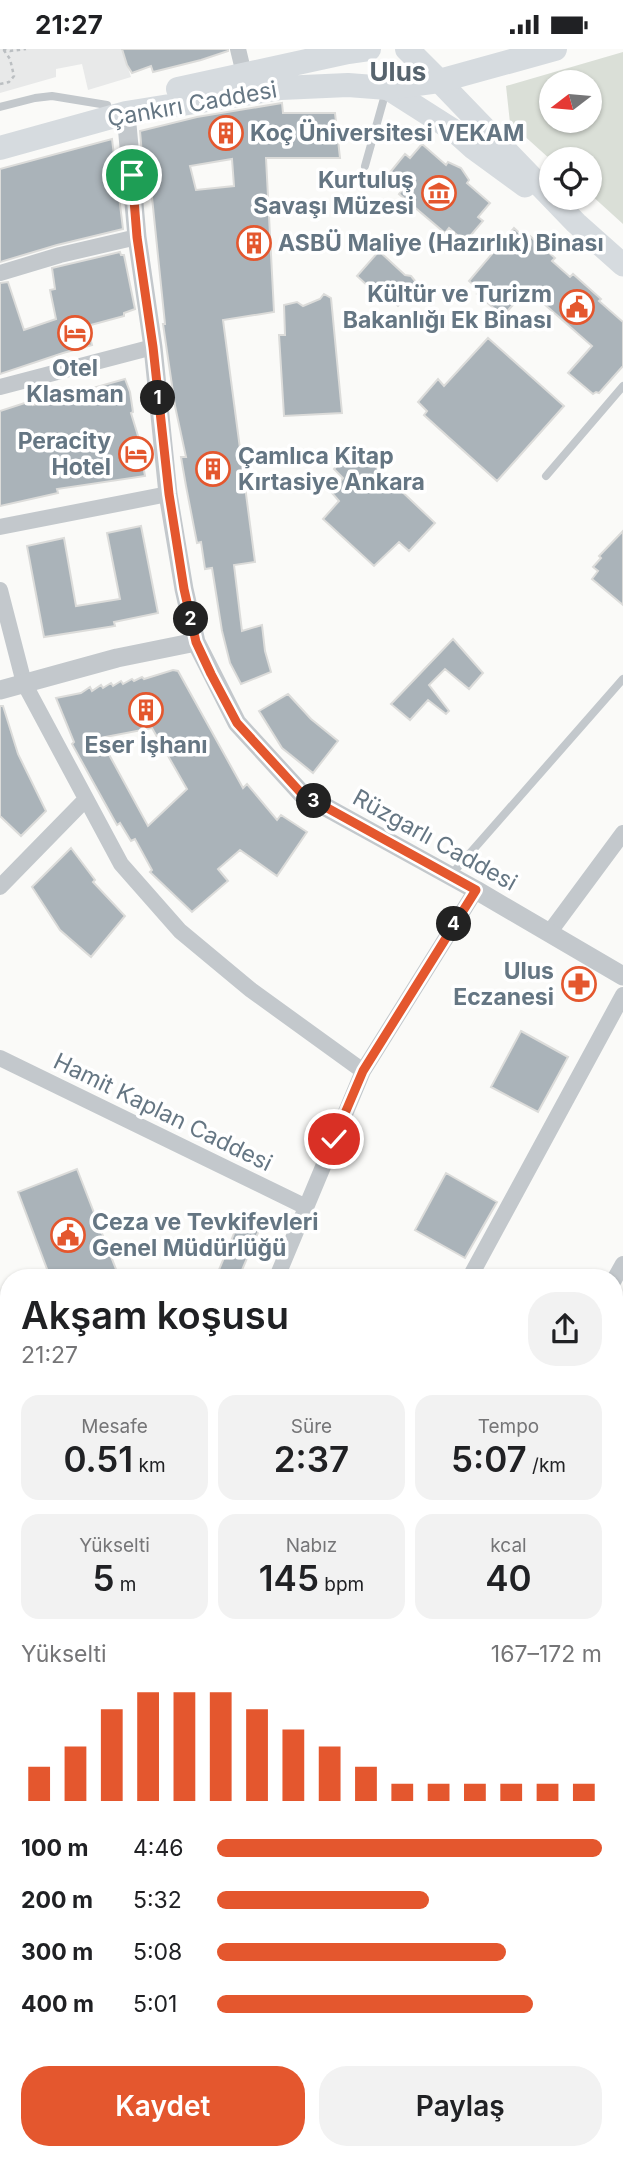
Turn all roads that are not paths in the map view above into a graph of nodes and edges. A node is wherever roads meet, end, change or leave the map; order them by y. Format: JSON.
{"nodes":[{"id":1,"x":238,"y":49,"type":"edge"},
{"id":2,"x":407,"y":49,"type":"edge"},
{"id":3,"x":555,"y":49,"type":"edge"},
{"id":4,"x":355,"y":50,"type":"edge"},
{"id":5,"x":244,"y":75,"type":"junction"},
{"id":6,"x":439,"y":81,"type":"junction"},
{"id":7,"x":387,"y":88,"type":"junction"},
{"id":8,"x":0,"y":107,"type":"edge"},
{"id":9,"x":117,"y":109,"type":"junction"},
{"id":10,"x":0,"y":131,"type":"edge"},
{"id":11,"x":0,"y":148,"type":"edge"},
{"id":12,"x":365,"y":166,"type":"dead end"},
{"id":13,"x":576,"y":223,"type":"junction"},
{"id":14,"x":137,"y":237,"type":"junction"},
{"id":15,"x":623,"y":265,"type":"edge"},
{"id":16,"x":0,"y":273,"type":"edge"},
{"id":17,"x":153,"y":347,"type":"junction"},
{"id":18,"x":623,"y":386,"type":"edge"},
{"id":19,"x":0,"y":387,"type":"edge"},
{"id":20,"x":546,"y":476,"type":"dead end"},
{"id":21,"x":169,"y":494,"type":"junction"},
{"id":22,"x":0,"y":527,"type":"edge"},
{"id":23,"x":0,"y":590,"type":"edge"},
{"id":24,"x":196,"y":642,"type":"junction"},
{"id":25,"x":623,"y":679,"type":"edge"},
{"id":26,"x":24,"y":683,"type":"junction"},
{"id":27,"x":0,"y":690,"type":"edge"},
{"id":28,"x":86,"y":800,"type":"junction"},
{"id":29,"x":623,"y":833,"type":"edge"},
{"id":30,"x":450,"y":876,"type":"junction"},
{"id":31,"x":0,"y":887,"type":"edge"},
{"id":32,"x":476,"y":890,"type":"junction"},
{"id":33,"x":548,"y":933,"type":"junction"},
{"id":34,"x":623,"y":976,"type":"edge"},
{"id":35,"x":623,"y":995,"type":"edge"},
{"id":36,"x":0,"y":1058,"type":"edge"},
{"id":37,"x":363,"y":1071,"type":"junction"},
{"id":38,"x":306,"y":1207,"type":"junction"},
{"id":39,"x":280,"y":1269,"type":"edge"},
{"id":40,"x":475,"y":1269,"type":"edge"}],
"edges":[{"from":1,"to":5,"type":"street"},
{"from":2,"to":6,"type":"main road"},
{"from":3,"to":6,"type":"main road","name":"Çankırı Caddesi"},
{"from":4,"to":5,"type":"main road","name":"Çankırı Caddesi"},
{"from":4,"to":7,"type":"main road"},
{"from":5,"to":9,"type":"main road","name":"Çankırı Caddesi"},
{"from":6,"to":7,"type":"main road","name":"Çankırı Caddesi"},
{"from":6,"to":13,"type":"main road"},
{"from":7,"to":9,"type":"main road","name":"Çankırı Caddesi"},
{"from":7,"to":12,"type":"lane"},
{"from":7,"to":13,"type":"main road"},
{"from":8,"to":9,"type":"lane"},
{"from":9,"to":10,"type":"main road","name":"Çankırı Caddesi"},
{"from":9,"to":11,"type":"main road","name":"Çankırı Caddesi"},
{"from":9,"to":14,"type":"street","name":"Rüzgarlı Caddesi"},
{"from":13,"to":15,"type":"main road"},
{"from":14,"to":16,"type":"street"},
{"from":14,"to":17,"type":"street","name":"Rüzgarlı Caddesi"},
{"from":17,"to":19,"type":"street"},
{"from":17,"to":21,"type":"street","name":"Rüzgarlı Caddesi"},
{"from":18,"to":20,"type":"lane"},
{"from":21,"to":22,"type":"street"},
{"from":21,"to":24,"type":"street","name":"Rüzgarlı Caddesi"},
{"from":23,"to":26,"type":"street"},
{"from":24,"to":26,"type":"street"},
{"from":24,"to":30,"type":"street","name":"Rüzgarlı Caddesi"},
{"from":25,"to":30,"type":"lane"},
{"from":26,"to":27,"type":"street"},
{"from":26,"to":28,"type":"street"},
{"from":28,"to":31,"type":"street"},
{"from":28,"to":37,"type":"street"},
{"from":29,"to":33,"type":"street"},
{"from":30,"to":32,"type":"street","name":"Rüzgarlı Caddesi"},
{"from":32,"to":33,"type":"street","name":"Rüzgarlı Caddesi"},
{"from":32,"to":37,"type":"street"},
{"from":33,"to":34,"type":"street","name":"Rüzgarlı Caddesi"},
{"from":35,"to":40,"type":"street"},
{"from":36,"to":38,"type":"street","name":"Hamit Kaplan Caddesi"},
{"from":37,"to":38,"type":"street"},
{"from":38,"to":39,"type":"street"}]}
